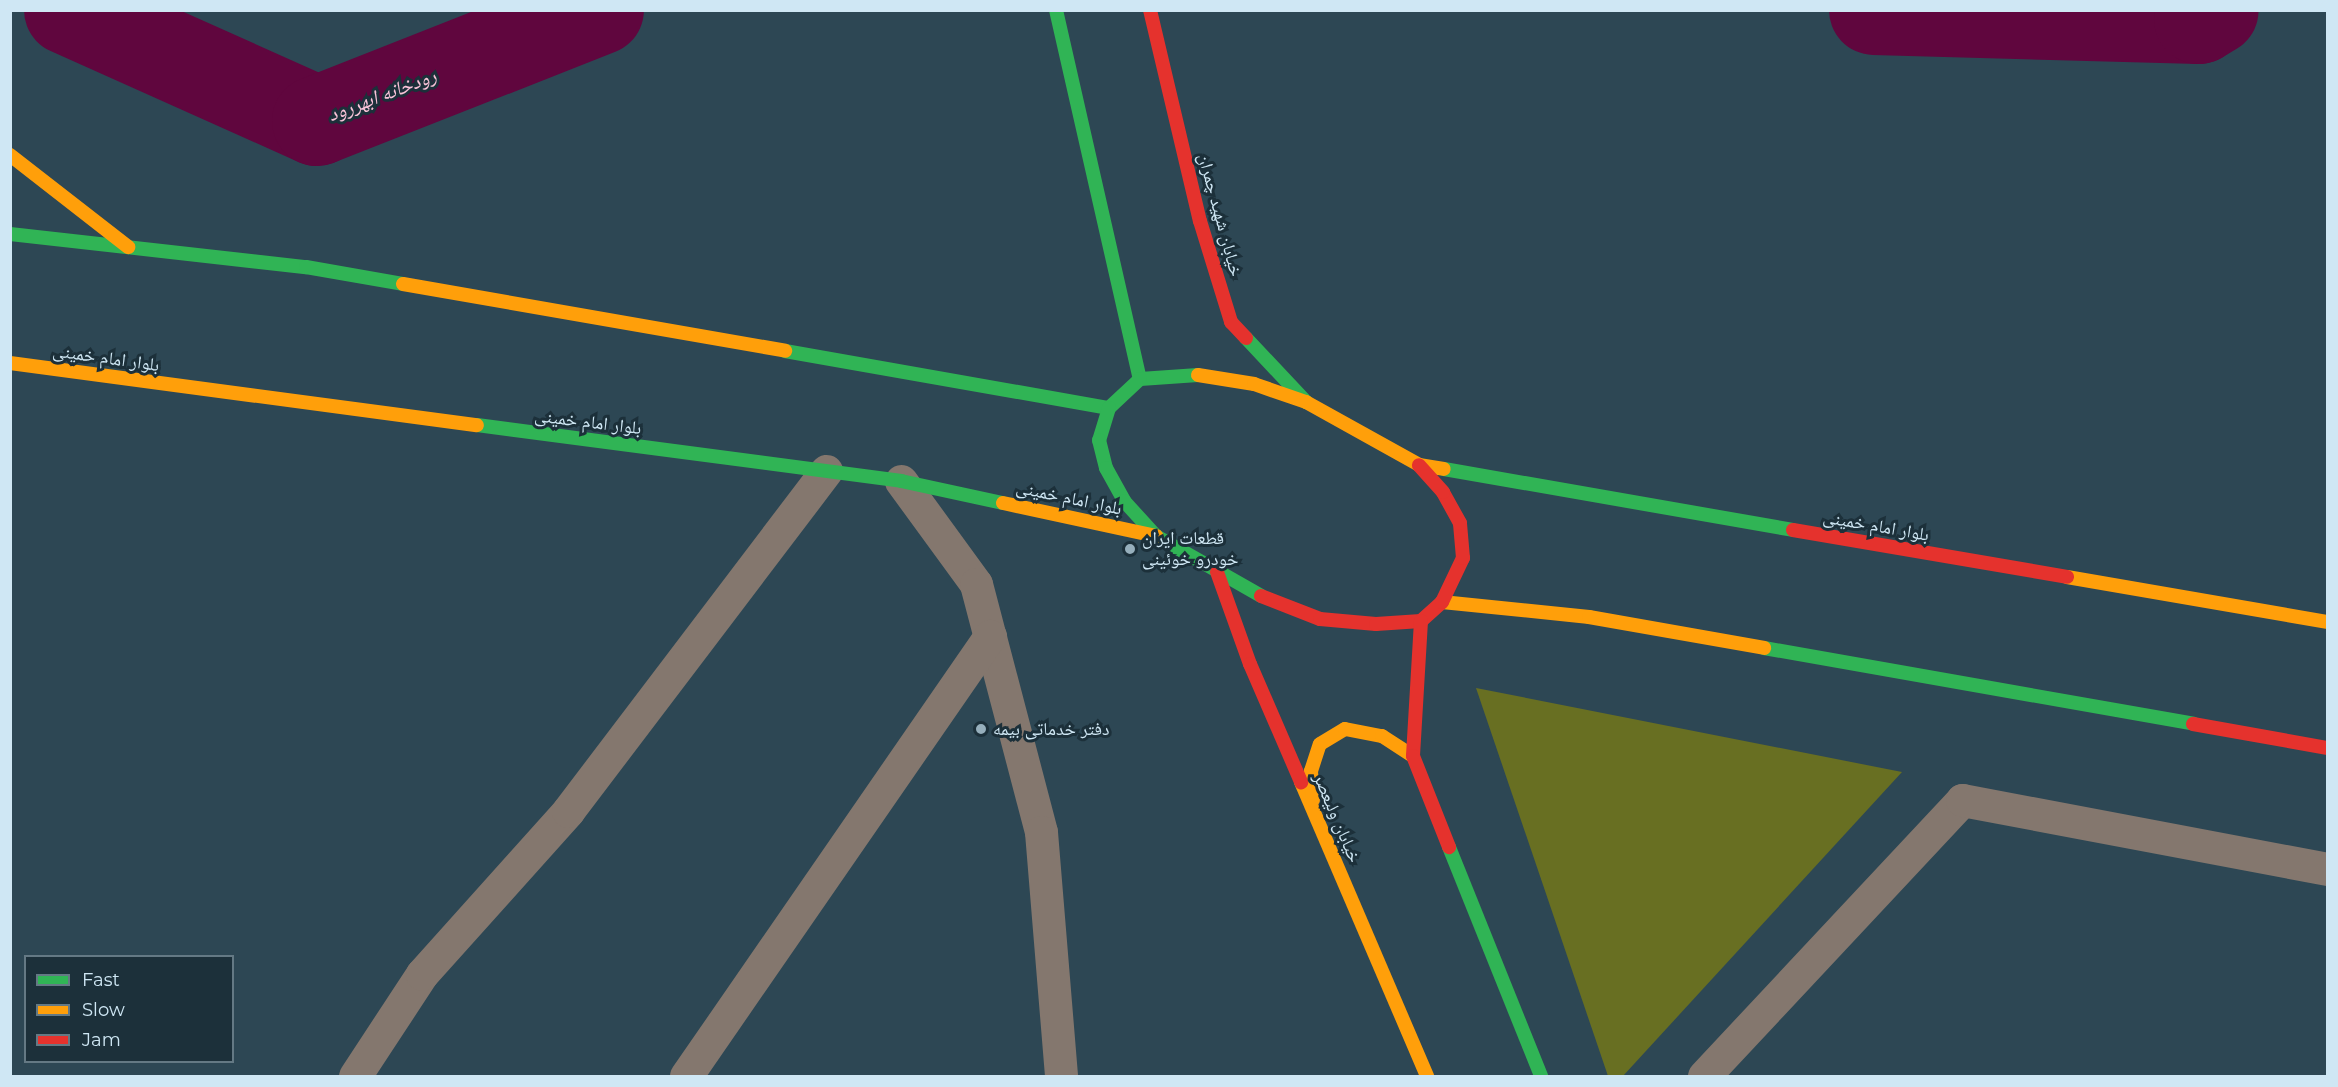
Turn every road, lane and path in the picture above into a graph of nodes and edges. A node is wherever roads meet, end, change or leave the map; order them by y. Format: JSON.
{"nodes":[{"id":1,"x":1056,"y":10,"type":"edge"},
{"id":2,"x":1150,"y":11,"type":"edge"},
{"id":3,"x":10,"y":155,"type":"edge"},
{"id":4,"x":10,"y":234,"type":"edge"},
{"id":5,"x":128,"y":248,"type":"junction"},
{"id":6,"x":10,"y":363,"type":"edge"},
{"id":7,"x":1140,"y":379,"type":"junction"},
{"id":8,"x":1306,"y":402,"type":"junction"},
{"id":9,"x":1109,"y":408,"type":"junction"},
{"id":10,"x":1419,"y":465,"type":"junction"},
{"id":11,"x":826,"y":471,"type":"junction"},
{"id":12,"x":901,"y":481,"type":"junction"},
{"id":13,"x":1156,"y":536,"type":"junction"},
{"id":14,"x":1217,"y":572,"type":"junction"},
{"id":15,"x":1442,"y":602,"type":"junction"},
{"id":16,"x":1421,"y":621,"type":"junction"},
{"id":17,"x":2328,"y":622,"type":"edge"},
{"id":18,"x":990,"y":636,"type":"junction"},
{"id":19,"x":2328,"y":748,"type":"edge"},
{"id":20,"x":1413,"y":756,"type":"junction"},
{"id":21,"x":1314,"y":808,"type":"junction"},
{"id":22,"x":2328,"y":868,"type":"edge"},
{"id":23,"x":355,"y":1077,"type":"edge"},
{"id":24,"x":686,"y":1077,"type":"edge"},
{"id":25,"x":1061,"y":1077,"type":"edge"},
{"id":26,"x":1427,"y":1077,"type":"edge"},
{"id":27,"x":1541,"y":1077,"type":"edge"},
{"id":28,"x":1704,"y":1077,"type":"edge"}],
"edges":[{"from":1,"to":7,"type":"main road"},
{"from":2,"to":8,"type":"main road","name":"خیابان شهید چمران"},
{"from":3,"to":5,"type":"main road"},
{"from":4,"to":5,"type":"main road"},
{"from":5,"to":9,"type":"main road"},
{"from":6,"to":11,"type":"main road","name":"بلوار امام خمینی"},
{"from":7,"to":8,"type":"main road"},
{"from":7,"to":9,"type":"main road"},
{"from":8,"to":10,"type":"main road"},
{"from":9,"to":13,"type":"main road"},
{"from":10,"to":15,"type":"main road"},
{"from":10,"to":17,"type":"main road","name":"بلوار امام خمینی"},
{"from":11,"to":12,"type":"main road","name":"بلوار امام خمینی"},
{"from":11,"to":23,"type":"street"},
{"from":12,"to":13,"type":"main road","name":"بلوار امام خمینی"},
{"from":12,"to":18,"type":"street"},
{"from":13,"to":14,"type":"main road"},
{"from":14,"to":16,"type":"main road"},
{"from":14,"to":21,"type":"main road","name":"خیابان ولیعصر"},
{"from":15,"to":16,"type":"main road"},
{"from":15,"to":19,"type":"main road"},
{"from":16,"to":20,"type":"main road"},
{"from":18,"to":24,"type":"street"},
{"from":18,"to":25,"type":"street"},
{"from":20,"to":21,"type":"main road"},
{"from":20,"to":27,"type":"main road"},
{"from":21,"to":26,"type":"main road","name":"خیابان ولیعصر"},
{"from":22,"to":28,"type":"street"}]}
